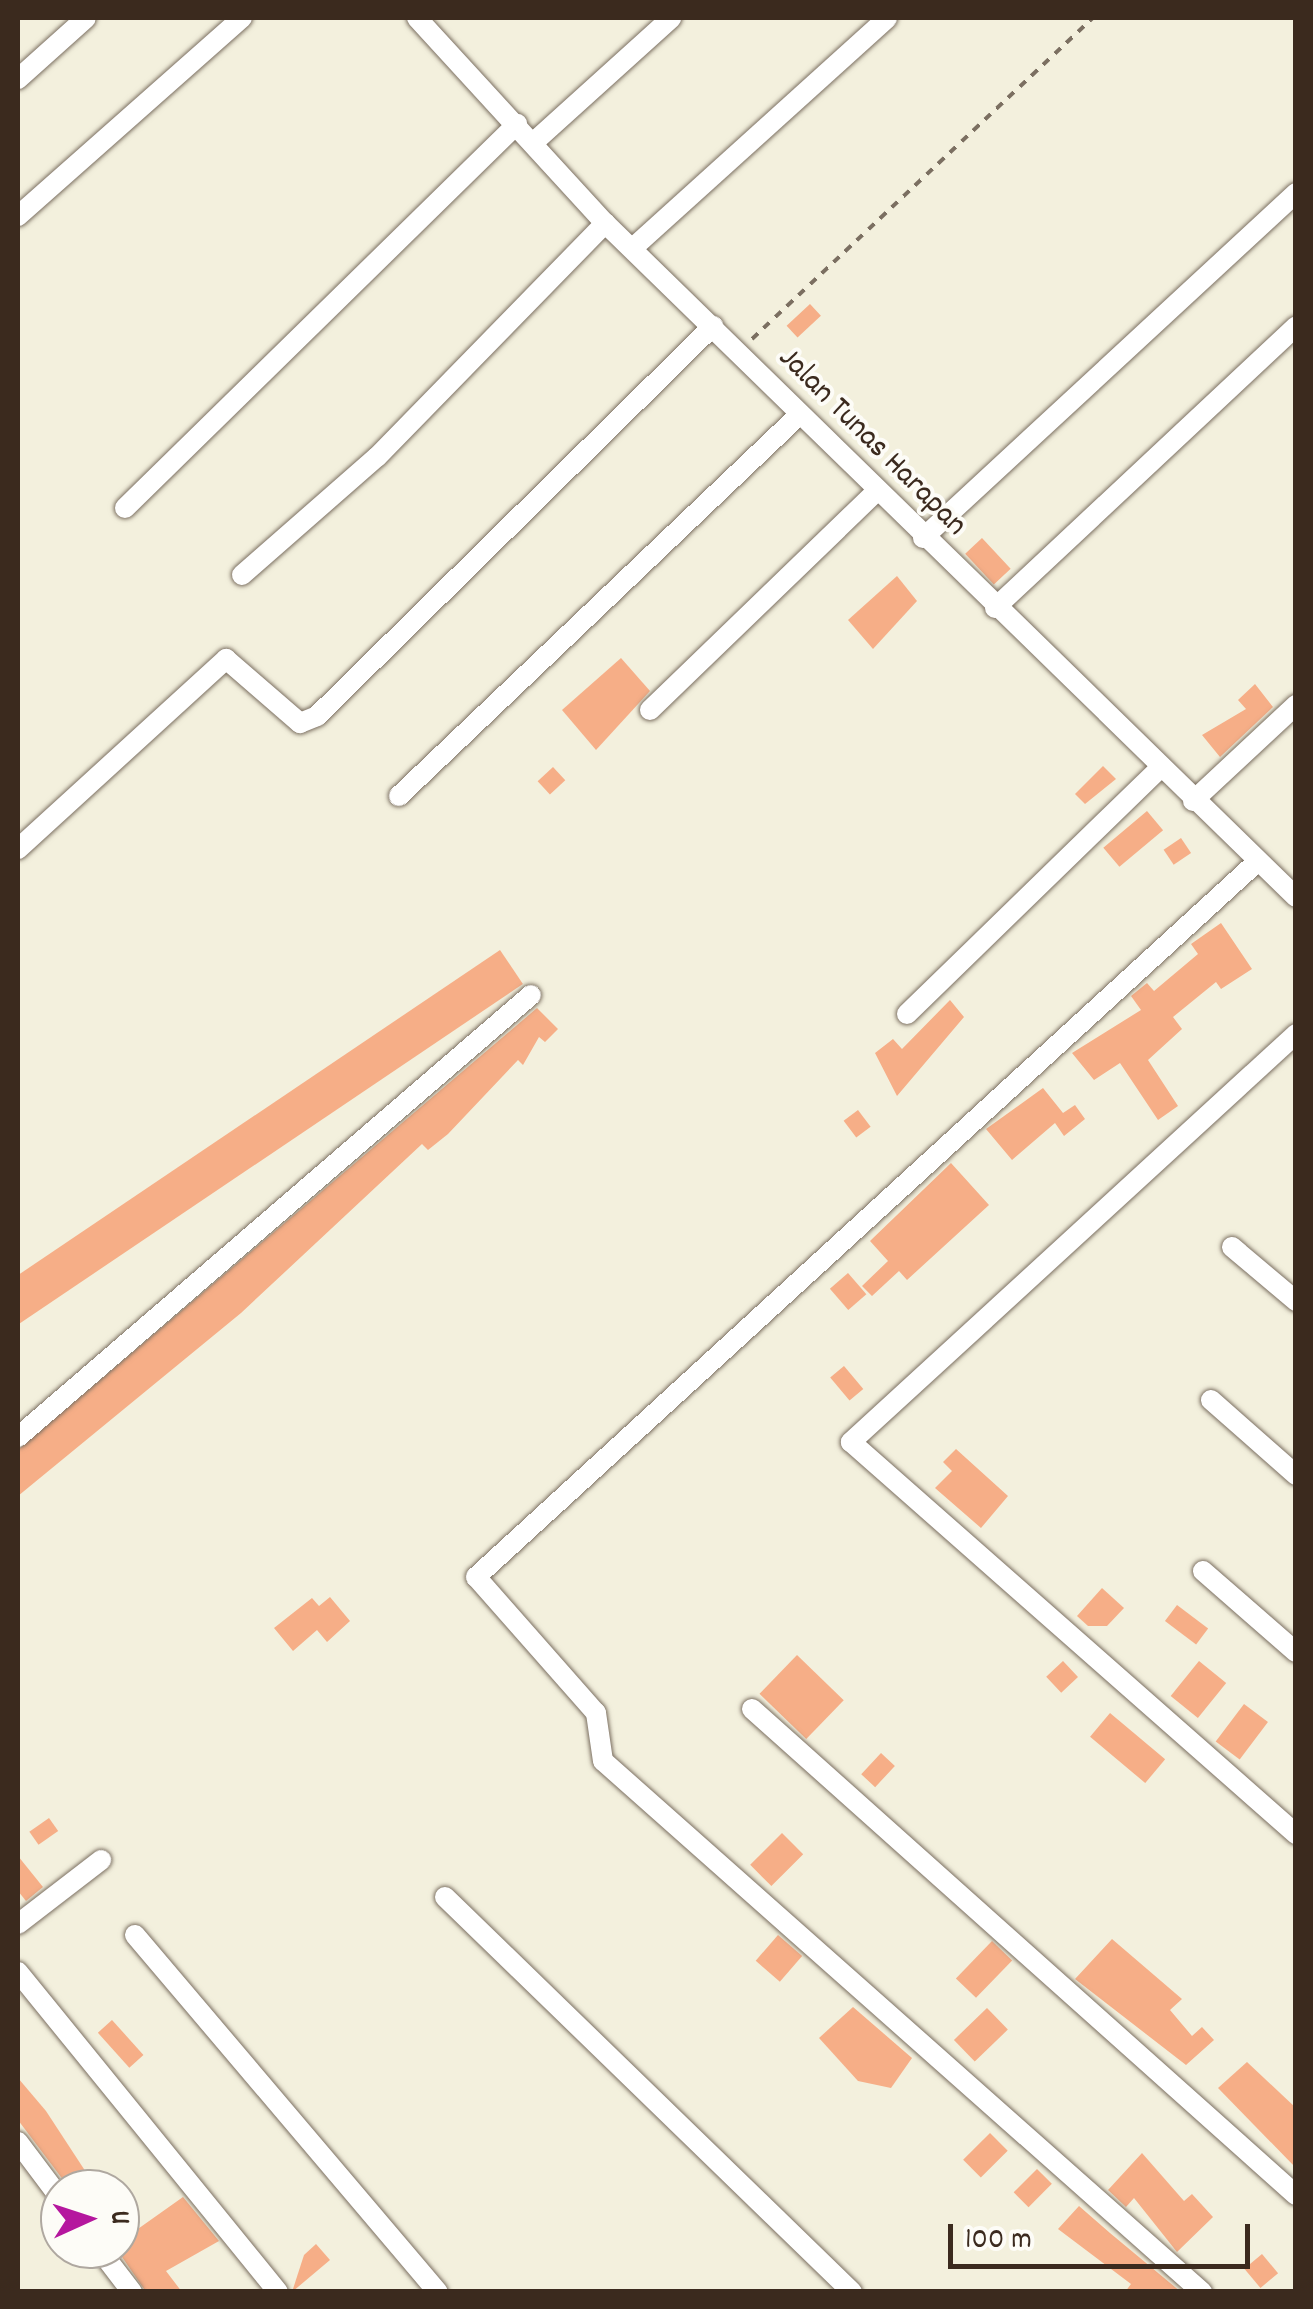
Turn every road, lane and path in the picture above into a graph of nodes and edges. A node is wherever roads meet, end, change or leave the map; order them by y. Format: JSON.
{"nodes":[{"id":1,"x":86,"y":18,"type":"edge"},
{"id":2,"x":242,"y":18,"type":"edge"},
{"id":3,"x":417,"y":18,"type":"edge"},
{"id":4,"x":671,"y":18,"type":"edge"},
{"id":5,"x":887,"y":18,"type":"edge"},
{"id":6,"x":1094,"y":18,"type":"edge"},
{"id":7,"x":18,"y":80,"type":"edge"},
{"id":8,"x":518,"y":124,"type":"junction"},
{"id":9,"x":534,"y":142,"type":"junction"},
{"id":10,"x":1296,"y":193,"type":"edge"},
{"id":11,"x":18,"y":216,"type":"edge"},
{"id":12,"x":605,"y":223,"type":"junction"},
{"id":13,"x":634,"y":247,"type":"junction"},
{"id":14,"x":713,"y":326,"type":"junction"},
{"id":15,"x":1296,"y":326,"type":"edge"},
{"id":16,"x":738,"y":352,"type":"junction"},
{"id":17,"x":798,"y":416,"type":"junction"},
{"id":18,"x":876,"y":492,"type":"junction"},
{"id":19,"x":126,"y":508,"type":"dead end"},
{"id":20,"x":923,"y":538,"type":"junction"},
{"id":21,"x":242,"y":576,"type":"dead end"},
{"id":22,"x":995,"y":608,"type":"junction"},
{"id":23,"x":1296,"y":705,"type":"edge"},
{"id":24,"x":650,"y":710,"type":"dead end"},
{"id":25,"x":1158,"y":769,"type":"junction"},
{"id":26,"x":399,"y":796,"type":"dead end"},
{"id":27,"x":1193,"y":801,"type":"junction"},
{"id":28,"x":18,"y":850,"type":"edge"},
{"id":29,"x":1258,"y":861,"type":"junction"},
{"id":30,"x":1296,"y":897,"type":"edge"},
{"id":31,"x":531,"y":995,"type":"dead end"},
{"id":32,"x":908,"y":1014,"type":"dead end"},
{"id":33,"x":1296,"y":1034,"type":"edge"},
{"id":34,"x":1232,"y":1247,"type":"dead end"},
{"id":35,"x":1296,"y":1302,"type":"edge"},
{"id":36,"x":1211,"y":1400,"type":"dead end"},
{"id":37,"x":18,"y":1437,"type":"edge"},
{"id":38,"x":1296,"y":1475,"type":"edge"},
{"id":39,"x":1203,"y":1571,"type":"dead end"},
{"id":40,"x":1296,"y":1652,"type":"edge"},
{"id":41,"x":752,"y":1708,"type":"dead end"},
{"id":42,"x":1296,"y":1834,"type":"edge"},
{"id":43,"x":101,"y":1860,"type":"dead end"},
{"id":44,"x":444,"y":1897,"type":"dead end"},
{"id":45,"x":18,"y":1924,"type":"edge"},
{"id":46,"x":136,"y":1936,"type":"dead end"},
{"id":47,"x":18,"y":1972,"type":"edge"},
{"id":48,"x":18,"y":2142,"type":"edge"},
{"id":49,"x":40,"y":2171,"type":"edge"},
{"id":50,"x":1296,"y":2195,"type":"edge"},
{"id":51,"x":115,"y":2269,"type":"edge"},
{"id":52,"x":132,"y":2292,"type":"edge"},
{"id":53,"x":278,"y":2292,"type":"edge"},
{"id":54,"x":438,"y":2292,"type":"edge"},
{"id":55,"x":852,"y":2292,"type":"edge"},
{"id":56,"x":1202,"y":2292,"type":"edge"}],
"edges":[{"from":1,"to":7,"type":"street"},
{"from":2,"to":11,"type":"street"},
{"from":3,"to":8,"type":"street","name":"Jalan Tunas Harapan"},
{"from":4,"to":9,"type":"street"},
{"from":5,"to":13,"type":"street"},
{"from":6,"to":16,"type":"path"},
{"from":8,"to":9,"type":"street","name":"Jalan Tunas Harapan"},
{"from":8,"to":19,"type":"street"},
{"from":9,"to":12,"type":"street","name":"Jalan Tunas Harapan"},
{"from":10,"to":20,"type":"street"},
{"from":12,"to":13,"type":"street","name":"Jalan Tunas Harapan"},
{"from":12,"to":21,"type":"street"},
{"from":13,"to":14,"type":"street","name":"Jalan Tunas Harapan"},
{"from":14,"to":16,"type":"street","name":"Jalan Tunas Harapan"},
{"from":14,"to":28,"type":"street"},
{"from":15,"to":22,"type":"street"},
{"from":16,"to":17,"type":"street","name":"Jalan Tunas Harapan"},
{"from":17,"to":18,"type":"street","name":"Jalan Tunas Harapan"},
{"from":17,"to":26,"type":"street"},
{"from":18,"to":20,"type":"street","name":"Jalan Tunas Harapan"},
{"from":18,"to":24,"type":"street"},
{"from":20,"to":22,"type":"street","name":"Jalan Tunas Harapan"},
{"from":22,"to":25,"type":"street","name":"Jalan Tunas Harapan"},
{"from":23,"to":27,"type":"street"},
{"from":25,"to":27,"type":"street","name":"Jalan Tunas Harapan"},
{"from":25,"to":32,"type":"street"},
{"from":27,"to":29,"type":"street","name":"Jalan Tunas Harapan"},
{"from":29,"to":30,"type":"street","name":"Jalan Tunas Harapan"},
{"from":29,"to":56,"type":"street"},
{"from":31,"to":37,"type":"street"},
{"from":33,"to":42,"type":"street"},
{"from":34,"to":35,"type":"street"},
{"from":36,"to":38,"type":"street"},
{"from":39,"to":40,"type":"street"},
{"from":41,"to":50,"type":"street"},
{"from":43,"to":45,"type":"street"},
{"from":44,"to":55,"type":"street"},
{"from":46,"to":54,"type":"street"},
{"from":47,"to":53,"type":"street"},
{"from":48,"to":49,"type":"street"},
{"from":51,"to":52,"type":"street"}]}
